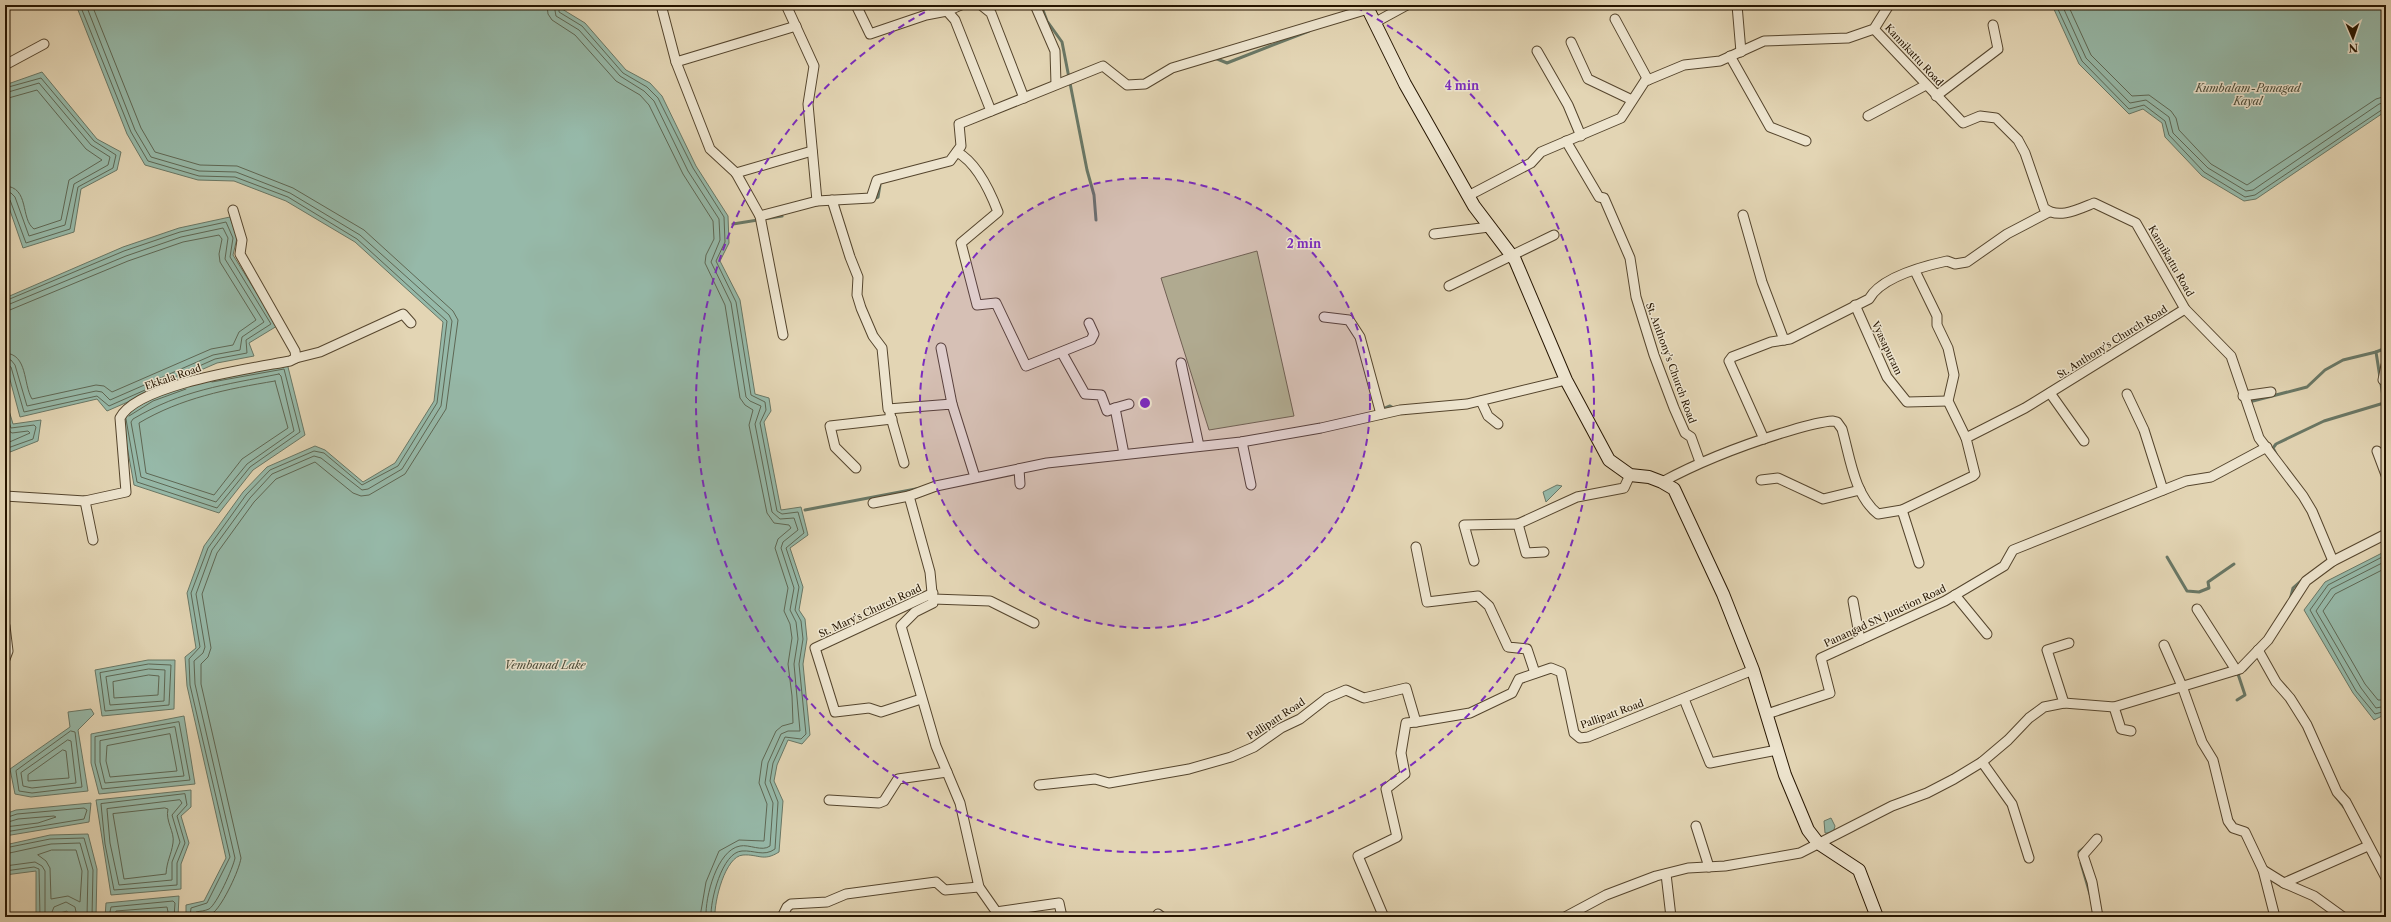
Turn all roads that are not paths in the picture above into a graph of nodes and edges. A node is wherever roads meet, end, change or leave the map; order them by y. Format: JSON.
{"nodes":[{"id":1,"x":661,"y":5,"type":"edge"},
{"id":2,"x":856,"y":5,"type":"edge"},
{"id":3,"x":961,"y":5,"type":"edge"},
{"id":4,"x":981,"y":5,"type":"edge"},
{"id":5,"x":1035,"y":5,"type":"edge"},
{"id":6,"x":1408,"y":5,"type":"edge"},
{"id":7,"x":1737,"y":5,"type":"edge"},
{"id":8,"x":1889,"y":5,"type":"edge"},
{"id":9,"x":788,"y":6,"type":"edge"},
{"id":10,"x":1367,"y":7,"type":"edge"},
{"id":11,"x":947,"y":11,"type":"junction"},
{"id":12,"x":1615,"y":19,"type":"dead end"},
{"id":13,"x":1374,"y":23,"type":"junction"},
{"id":14,"x":1993,"y":25,"type":"dead end"},
{"id":15,"x":796,"y":26,"type":"junction"},
{"id":16,"x":1874,"y":29,"type":"junction"},
{"id":17,"x":1571,"y":42,"type":"dead end"},
{"id":18,"x":44,"y":44,"type":"dead end"},
{"id":19,"x":1537,"y":51,"type":"dead end"},
{"id":20,"x":1741,"y":52,"type":"junction"},
{"id":21,"x":1730,"y":56,"type":"junction"},
{"id":22,"x":676,"y":62,"type":"junction"},
{"id":23,"x":5,"y":65,"type":"edge"},
{"id":24,"x":1648,"y":80,"type":"junction"},
{"id":25,"x":1056,"y":84,"type":"junction"},
{"id":26,"x":1926,"y":85,"type":"junction"},
{"id":27,"x":1936,"y":96,"type":"junction"},
{"id":28,"x":1024,"y":98,"type":"junction"},
{"id":29,"x":1632,"y":100,"type":"junction"},
{"id":30,"x":991,"y":111,"type":"junction"},
{"id":31,"x":1868,"y":116,"type":"dead end"},
{"id":32,"x":1581,"y":136,"type":"junction"},
{"id":33,"x":1806,"y":141,"type":"dead end"},
{"id":34,"x":1566,"y":142,"type":"junction"},
{"id":35,"x":812,"y":151,"type":"junction"},
{"id":36,"x":957,"y":152,"type":"junction"},
{"id":37,"x":736,"y":173,"type":"junction"},
{"id":38,"x":1468,"y":196,"type":"junction"},
{"id":39,"x":832,"y":200,"type":"junction"},
{"id":40,"x":816,"y":201,"type":"junction"},
{"id":41,"x":233,"y":210,"type":"dead end"},
{"id":42,"x":2049,"y":212,"type":"junction"},
{"id":43,"x":1743,"y":215,"type":"dead end"},
{"id":44,"x":760,"y":216,"type":"junction"},
{"id":45,"x":1489,"y":227,"type":"junction"},
{"id":46,"x":1434,"y":234,"type":"dead end"},
{"id":47,"x":1554,"y":235,"type":"dead end"},
{"id":48,"x":1510,"y":256,"type":"junction"},
{"id":49,"x":1915,"y":271,"type":"junction"},
{"id":50,"x":1449,"y":286,"type":"dead end"},
{"id":51,"x":1855,"y":305,"type":"junction"},
{"id":52,"x":2185,"y":309,"type":"junction"},
{"id":53,"x":1324,"y":317,"type":"dead end"},
{"id":54,"x":411,"y":323,"type":"dead end"},
{"id":55,"x":1089,"y":323,"type":"dead end"},
{"id":56,"x":783,"y":336,"type":"dead end"},
{"id":57,"x":1784,"y":340,"type":"junction"},
{"id":58,"x":941,"y":348,"type":"dead end"},
{"id":59,"x":1062,"y":352,"type":"junction"},
{"id":60,"x":296,"y":358,"type":"junction"},
{"id":61,"x":1181,"y":363,"type":"dead end"},
{"id":62,"x":2386,"y":365,"type":"edge"},
{"id":63,"x":1566,"y":380,"type":"junction"},
{"id":64,"x":2383,"y":380,"type":"dead end"},
{"id":65,"x":2271,"y":392,"type":"dead end"},
{"id":66,"x":2050,"y":393,"type":"junction"},
{"id":67,"x":2127,"y":394,"type":"dead end"},
{"id":68,"x":2243,"y":396,"type":"junction"},
{"id":69,"x":1481,"y":401,"type":"junction"},
{"id":70,"x":1948,"y":401,"type":"junction"},
{"id":71,"x":952,"y":404,"type":"junction"},
{"id":72,"x":1129,"y":404,"type":"dead end"},
{"id":73,"x":1115,"y":408,"type":"junction"},
{"id":74,"x":888,"y":409,"type":"junction"},
{"id":75,"x":1381,"y":414,"type":"junction"},
{"id":76,"x":892,"y":419,"type":"junction"},
{"id":77,"x":1498,"y":424,"type":"dead end"},
{"id":78,"x":1966,"y":438,"type":"junction"},
{"id":79,"x":1764,"y":439,"type":"junction"},
{"id":80,"x":2084,"y":441,"type":"dead end"},
{"id":81,"x":1242,"y":442,"type":"junction"},
{"id":82,"x":1199,"y":446,"type":"junction"},
{"id":83,"x":2266,"y":447,"type":"junction"},
{"id":84,"x":2377,"y":451,"type":"dead end"},
{"id":85,"x":1124,"y":454,"type":"junction"},
{"id":86,"x":1700,"y":462,"type":"junction"},
{"id":87,"x":904,"y":463,"type":"dead end"},
{"id":88,"x":856,"y":468,"type":"dead end"},
{"id":89,"x":1019,"y":469,"type":"junction"},
{"id":90,"x":1630,"y":475,"type":"junction"},
{"id":91,"x":2386,"y":475,"type":"edge"},
{"id":92,"x":975,"y":477,"type":"junction"},
{"id":93,"x":1761,"y":480,"type":"dead end"},
{"id":94,"x":1662,"y":482,"type":"junction"},
{"id":95,"x":1020,"y":484,"type":"dead end"},
{"id":96,"x":1251,"y":486,"type":"dead end"},
{"id":97,"x":1860,"y":490,"type":"junction"},
{"id":98,"x":2163,"y":490,"type":"junction"},
{"id":99,"x":5,"y":496,"type":"edge"},
{"id":100,"x":909,"y":496,"type":"junction"},
{"id":101,"x":85,"y":501,"type":"junction"},
{"id":102,"x":873,"y":503,"type":"dead end"},
{"id":103,"x":1902,"y":510,"type":"junction"},
{"id":104,"x":1518,"y":524,"type":"junction"},
{"id":105,"x":2386,"y":534,"type":"edge"},
{"id":106,"x":93,"y":540,"type":"dead end"},
{"id":107,"x":1416,"y":547,"type":"dead end"},
{"id":108,"x":1544,"y":552,"type":"dead end"},
{"id":109,"x":1474,"y":561,"type":"dead end"},
{"id":110,"x":2333,"y":561,"type":"junction"},
{"id":111,"x":1919,"y":563,"type":"dead end"},
{"id":112,"x":1955,"y":595,"type":"junction"},
{"id":113,"x":933,"y":596,"type":"junction"},
{"id":114,"x":1853,"y":601,"type":"dead end"},
{"id":115,"x":2197,"y":609,"type":"dead end"},
{"id":116,"x":1034,"y":623,"type":"dead end"},
{"id":117,"x":5,"y":626,"type":"edge"},
{"id":118,"x":1987,"y":634,"type":"dead end"},
{"id":119,"x":1860,"y":640,"type":"junction"},
{"id":120,"x":2069,"y":644,"type":"dead end"},
{"id":121,"x":2164,"y":645,"type":"dead end"},
{"id":122,"x":2258,"y":650,"type":"junction"},
{"id":123,"x":5,"y":659,"type":"edge"},
{"id":124,"x":1753,"y":670,"type":"junction"},
{"id":125,"x":2236,"y":670,"type":"junction"},
{"id":126,"x":1535,"y":673,"type":"junction"},
{"id":127,"x":2182,"y":686,"type":"junction"},
{"id":128,"x":921,"y":699,"type":"junction"},
{"id":129,"x":1684,"y":700,"type":"junction"},
{"id":130,"x":2064,"y":703,"type":"junction"},
{"id":131,"x":2114,"y":707,"type":"junction"},
{"id":132,"x":1768,"y":714,"type":"junction"},
{"id":133,"x":1416,"y":722,"type":"junction"},
{"id":134,"x":2131,"y":732,"type":"dead end"},
{"id":135,"x":1777,"y":750,"type":"junction"},
{"id":136,"x":1982,"y":762,"type":"junction"},
{"id":137,"x":946,"y":772,"type":"junction"},
{"id":138,"x":1038,"y":785,"type":"dead end"},
{"id":139,"x":829,"y":800,"type":"dead end"},
{"id":140,"x":1696,"y":826,"type":"dead end"},
{"id":141,"x":2097,"y":839,"type":"dead end"},
{"id":142,"x":1818,"y":843,"type":"junction"},
{"id":143,"x":2368,"y":846,"type":"junction"},
{"id":144,"x":2029,"y":858,"type":"dead end"},
{"id":145,"x":1709,"y":867,"type":"junction"},
{"id":146,"x":2263,"y":870,"type":"junction"},
{"id":147,"x":1666,"y":874,"type":"junction"},
{"id":148,"x":2386,"y":878,"type":"edge"},
{"id":149,"x":2284,"y":882,"type":"junction"},
{"id":150,"x":979,"y":887,"type":"junction"},
{"id":151,"x":998,"y":915,"type":"edge"},
{"id":152,"x":1383,"y":915,"type":"dead end"},
{"id":153,"x":782,"y":917,"type":"edge"},
{"id":154,"x":1062,"y":917,"type":"edge"},
{"id":155,"x":1565,"y":917,"type":"edge"},
{"id":156,"x":1671,"y":917,"type":"edge"},
{"id":157,"x":1877,"y":917,"type":"edge"},
{"id":158,"x":2098,"y":917,"type":"edge"},
{"id":159,"x":2275,"y":917,"type":"edge"},
{"id":160,"x":2343,"y":917,"type":"edge"}],
"edges":[{"from":1,"to":22,"type":"street"},
{"from":2,"to":11,"type":"street"},
{"from":3,"to":11,"type":"street"},
{"from":4,"to":28,"type":"street"},
{"from":5,"to":25,"type":"street"},
{"from":6,"to":13,"type":"street"},
{"from":7,"to":20,"type":"street"},
{"from":8,"to":16,"type":"street"},
{"from":9,"to":15,"type":"street"},
{"from":10,"to":13,"type":"main road"},
{"from":10,"to":25,"type":"street"},
{"from":11,"to":30,"type":"street"},
{"from":12,"to":24,"type":"street"},
{"from":13,"to":38,"type":"main road"},
{"from":14,"to":27,"type":"street"},
{"from":15,"to":22,"type":"street"},
{"from":15,"to":35,"type":"street"},
{"from":16,"to":20,"type":"street"},
{"from":16,"to":26,"type":"street","name":"Kannikattu Road"},
{"from":17,"to":29,"type":"street"},
{"from":18,"to":23,"type":"street"},
{"from":19,"to":32,"type":"street"},
{"from":20,"to":21,"type":"street"},
{"from":21,"to":24,"type":"street"},
{"from":21,"to":33,"type":"street"},
{"from":22,"to":37,"type":"street"},
{"from":24,"to":29,"type":"street"},
{"from":25,"to":28,"type":"street"},
{"from":26,"to":27,"type":"street","name":"Kannikattu Road"},
{"from":26,"to":31,"type":"street"},
{"from":27,"to":42,"type":"street","name":"Kannikattu Road"},
{"from":28,"to":30,"type":"street"},
{"from":29,"to":32,"type":"street"},
{"from":30,"to":36,"type":"street"},
{"from":32,"to":34,"type":"street"},
{"from":34,"to":38,"type":"street"},
{"from":34,"to":86,"type":"street","name":"St. Anthony's Church Road"},
{"from":35,"to":37,"type":"street"},
{"from":35,"to":40,"type":"street"},
{"from":36,"to":39,"type":"street"},
{"from":36,"to":59,"type":"street"},
{"from":37,"to":44,"type":"street"},
{"from":38,"to":45,"type":"main road"},
{"from":39,"to":40,"type":"street"},
{"from":39,"to":74,"type":"street"},
{"from":40,"to":44,"type":"street"},
{"from":41,"to":60,"type":"street"},
{"from":42,"to":49,"type":"street"},
{"from":42,"to":52,"type":"street","name":"Kannikattu Road"},
{"from":43,"to":57,"type":"street"},
{"from":44,"to":56,"type":"street"},
{"from":45,"to":46,"type":"street"},
{"from":45,"to":48,"type":"main road"},
{"from":47,"to":48,"type":"street"},
{"from":48,"to":50,"type":"street"},
{"from":48,"to":63,"type":"main road"},
{"from":49,"to":51,"type":"street"},
{"from":49,"to":70,"type":"street"},
{"from":51,"to":57,"type":"street"},
{"from":51,"to":70,"type":"street","name":"Vyasapuram"},
{"from":52,"to":66,"type":"street","name":"St. Anthony's Church Road"},
{"from":52,"to":68,"type":"street","name":"Kannikattu Road"},
{"from":53,"to":75,"type":"street"},
{"from":54,"to":60,"type":"street"},
{"from":55,"to":59,"type":"street"},
{"from":57,"to":79,"type":"street"},
{"from":58,"to":71,"type":"street"},
{"from":59,"to":73,"type":"street"},
{"from":60,"to":101,"type":"street","name":"Ekkala Road"},
{"from":61,"to":82,"type":"street"},
{"from":62,"to":64,"type":"street"},
{"from":63,"to":69,"type":"street"},
{"from":63,"to":90,"type":"main road"},
{"from":65,"to":68,"type":"street"},
{"from":66,"to":78,"type":"street","name":"St. Anthony's Church Road"},
{"from":66,"to":80,"type":"street"},
{"from":67,"to":98,"type":"street"},
{"from":68,"to":83,"type":"street","name":"Kannikattu Road"},
{"from":69,"to":75,"type":"street"},
{"from":69,"to":77,"type":"street"},
{"from":70,"to":78,"type":"street"},
{"from":71,"to":74,"type":"street"},
{"from":71,"to":92,"type":"street"},
{"from":72,"to":73,"type":"street"},
{"from":73,"to":85,"type":"street"},
{"from":74,"to":76,"type":"street"},
{"from":75,"to":81,"type":"street"},
{"from":76,"to":87,"type":"street"},
{"from":76,"to":88,"type":"street"},
{"from":78,"to":103,"type":"street"},
{"from":79,"to":86,"type":"street"},
{"from":79,"to":97,"type":"street"},
{"from":81,"to":82,"type":"street"},
{"from":81,"to":96,"type":"street"},
{"from":82,"to":85,"type":"street"},
{"from":83,"to":98,"type":"street"},
{"from":83,"to":110,"type":"street","name":"Kannikattu Road"},
{"from":84,"to":91,"type":"street"},
{"from":85,"to":89,"type":"street"},
{"from":86,"to":94,"type":"street"},
{"from":89,"to":92,"type":"street"},
{"from":89,"to":95,"type":"street"},
{"from":90,"to":94,"type":"main road"},
{"from":90,"to":104,"type":"street"},
{"from":92,"to":100,"type":"street"},
{"from":93,"to":97,"type":"street"},
{"from":94,"to":124,"type":"main road"},
{"from":97,"to":103,"type":"street"},
{"from":98,"to":112,"type":"street","name":"Panangad SN Junction Road"},
{"from":99,"to":101,"type":"street","name":"Ekkala Road"},
{"from":100,"to":102,"type":"street"},
{"from":100,"to":113,"type":"street"},
{"from":101,"to":106,"type":"street"},
{"from":103,"to":111,"type":"street"},
{"from":104,"to":108,"type":"street"},
{"from":104,"to":109,"type":"street"},
{"from":105,"to":110,"type":"street"},
{"from":107,"to":126,"type":"street"},
{"from":110,"to":122,"type":"street"},
{"from":112,"to":118,"type":"street"},
{"from":112,"to":119,"type":"street","name":"Panangad SN Junction Road"},
{"from":113,"to":116,"type":"street"},
{"from":113,"to":128,"type":"street"},
{"from":113,"to":128,"type":"street","name":"St. Mary's Church Road"},
{"from":114,"to":119,"type":"street"},
{"from":115,"to":125,"type":"street"},
{"from":117,"to":123,"type":"street"},
{"from":119,"to":132,"type":"street","name":"Panangad SN Junction Road"},
{"from":120,"to":130,"type":"street"},
{"from":121,"to":127,"type":"street"},
{"from":122,"to":125,"type":"street"},
{"from":122,"to":143,"type":"street"},
{"from":124,"to":129,"type":"street","name":"Pallipatt Road"},
{"from":124,"to":132,"type":"main road"},
{"from":125,"to":127,"type":"street"},
{"from":126,"to":129,"type":"street","name":"Pallipatt Road"},
{"from":126,"to":133,"type":"street","name":"Pallipatt Road"},
{"from":127,"to":131,"type":"street"},
{"from":127,"to":146,"type":"street"},
{"from":128,"to":137,"type":"street"},
{"from":129,"to":135,"type":"street"},
{"from":130,"to":131,"type":"street"},
{"from":130,"to":136,"type":"street"},
{"from":131,"to":134,"type":"street"},
{"from":132,"to":135,"type":"main road"},
{"from":133,"to":138,"type":"street","name":"Pallipatt Road"},
{"from":133,"to":152,"type":"street"},
{"from":135,"to":142,"type":"main road"},
{"from":136,"to":142,"type":"street"},
{"from":136,"to":144,"type":"street"},
{"from":137,"to":139,"type":"street"},
{"from":137,"to":150,"type":"street"},
{"from":140,"to":145,"type":"street"},
{"from":141,"to":158,"type":"street"},
{"from":142,"to":145,"type":"street"},
{"from":142,"to":157,"type":"main road"},
{"from":143,"to":148,"type":"street"},
{"from":143,"to":149,"type":"street"},
{"from":145,"to":147,"type":"street"},
{"from":146,"to":149,"type":"street"},
{"from":146,"to":159,"type":"street"},
{"from":147,"to":155,"type":"street"},
{"from":147,"to":156,"type":"street"},
{"from":149,"to":160,"type":"street"},
{"from":150,"to":151,"type":"street"},
{"from":150,"to":153,"type":"street"},
{"from":151,"to":154,"type":"street"}]}
